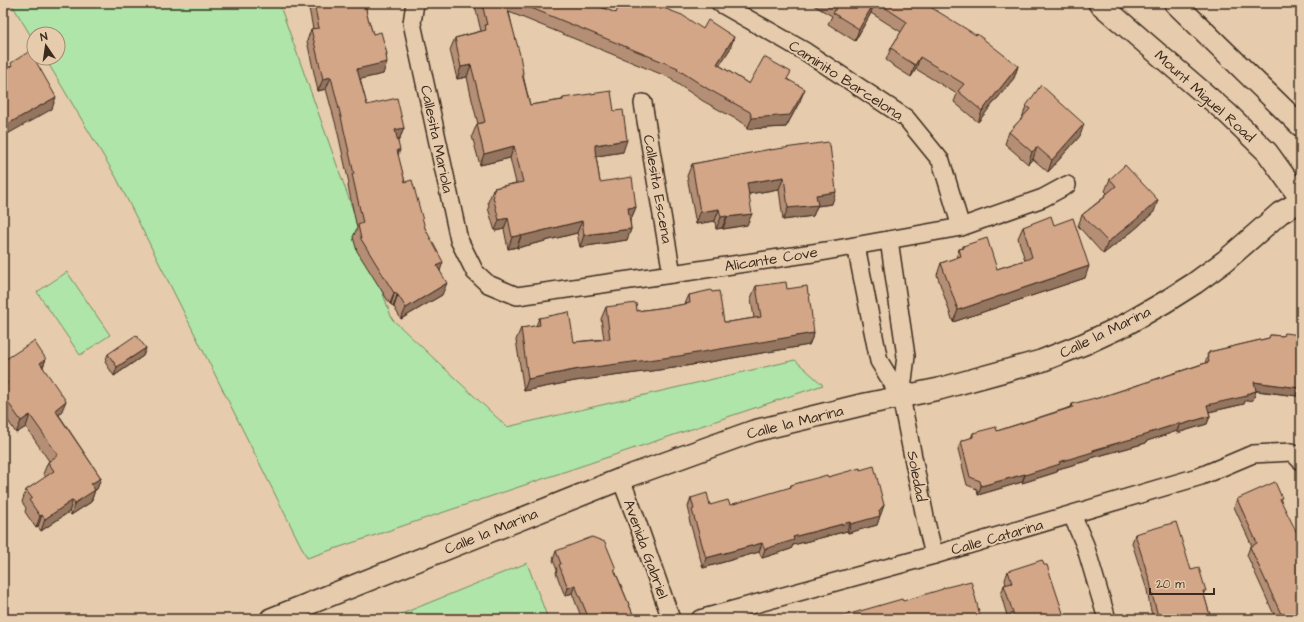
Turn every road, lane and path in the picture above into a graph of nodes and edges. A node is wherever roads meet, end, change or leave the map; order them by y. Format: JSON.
{"nodes":[{"id":1,"x":415,"y":3,"type":"edge"},
{"id":2,"x":720,"y":3,"type":"edge"},
{"id":3,"x":1099,"y":3,"type":"edge"},
{"id":4,"x":1175,"y":3,"type":"edge"},
{"id":5,"x":643,"y":103,"type":"dead end"},
{"id":6,"x":1301,"y":126,"type":"edge"},
{"id":7,"x":1067,"y":185,"type":"dead end"},
{"id":8,"x":1301,"y":200,"type":"edge"},
{"id":9,"x":961,"y":227,"type":"junction"},
{"id":10,"x":889,"y":240,"type":"junction"},
{"id":11,"x":856,"y":246,"type":"junction"},
{"id":12,"x":475,"y":272,"type":"joint"},
{"id":13,"x":672,"y":274,"type":"junction"},
{"id":14,"x":901,"y":397,"type":"junction"},
{"id":15,"x":1296,"y":457,"type":"edge"},
{"id":16,"x":620,"y":479,"type":"junction"},
{"id":17,"x":1072,"y":515,"type":"junction"},
{"id":18,"x":934,"y":555,"type":"junction"},
{"id":19,"x":270,"y":619,"type":"edge"},
{"id":20,"x":671,"y":619,"type":"edge"},
{"id":21,"x":700,"y":619,"type":"edge"},
{"id":22,"x":1107,"y":619,"type":"edge"}],
"edges":[{"from":1,"to":12,"type":"street","name":"Callesita Mariola"},
{"from":2,"to":9,"type":"street","name":"Caminito Barcelona"},
{"from":3,"to":8,"type":"street","name":"Mount Miguel Road"},
{"from":4,"to":6,"type":"street"},
{"from":5,"to":13,"type":"street","name":"Callesita Escena"},
{"from":7,"to":9,"type":"street","name":"Alicante Cove"},
{"from":8,"to":14,"type":"street","name":"Calle la Marina"},
{"from":9,"to":10,"type":"street","name":"Alicante Cove"},
{"from":10,"to":11,"type":"street","name":"Alicante Cove"},
{"from":10,"to":14,"type":"street","name":"Soledad"},
{"from":11,"to":13,"type":"street","name":"Alicante Cove"},
{"from":11,"to":14,"type":"street","name":"Soledad"},
{"from":12,"to":13,"type":"street","name":"Alicante Cove"},
{"from":14,"to":16,"type":"street","name":"Calle la Marina"},
{"from":14,"to":18,"type":"street","name":"Soledad"},
{"from":15,"to":17,"type":"street","name":"Calle Catarina"},
{"from":16,"to":19,"type":"street","name":"Calle la Marina"},
{"from":16,"to":20,"type":"street","name":"Avenida Gabriel"},
{"from":17,"to":18,"type":"street","name":"Calle Catarina"},
{"from":17,"to":22,"type":"street"},
{"from":18,"to":21,"type":"street","name":"Calle Catarina"}]}
